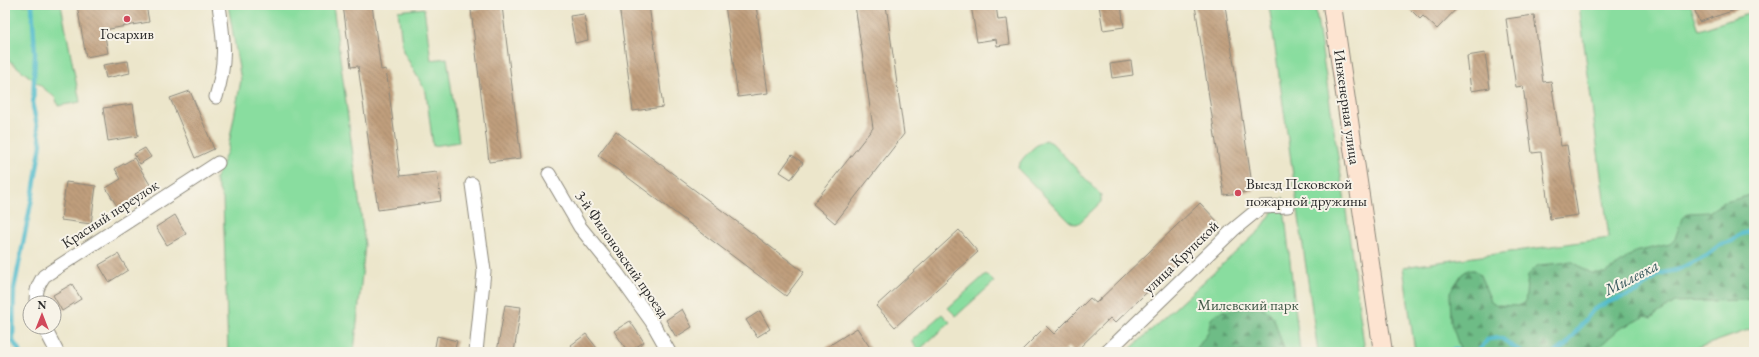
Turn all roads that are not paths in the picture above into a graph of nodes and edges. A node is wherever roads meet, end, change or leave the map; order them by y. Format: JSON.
{"nodes":[{"id":1,"x":219,"y":5,"type":"edge"},
{"id":2,"x":1332,"y":5,"type":"edge"},
{"id":3,"x":216,"y":97,"type":"dead end"},
{"id":4,"x":218,"y":163,"type":"dead end"},
{"id":5,"x":549,"y":174,"type":"dead end"},
{"id":6,"x":472,"y":184,"type":"dead end"},
{"id":7,"x":1288,"y":206,"type":"dead end"},
{"id":8,"x":36,"y":295,"type":"edge"},
{"id":9,"x":48,"y":335,"type":"edge"},
{"id":10,"x":57,"y":352,"type":"edge"},
{"id":11,"x":476,"y":352,"type":"edge"},
{"id":12,"x":669,"y":352,"type":"edge"},
{"id":13,"x":1107,"y":352,"type":"edge"},
{"id":14,"x":1383,"y":352,"type":"edge"}],
"edges":[{"from":1,"to":3,"type":"street"},
{"from":2,"to":14,"type":"main road","name":"Инженерная улица"},
{"from":4,"to":8,"type":"street","name":"Красный переулок"},
{"from":5,"to":12,"type":"street","name":"3-й Филоновский проезд"},
{"from":6,"to":11,"type":"street"},
{"from":7,"to":13,"type":"street","name":"улица Крупской"},
{"from":9,"to":10,"type":"street"}]}
